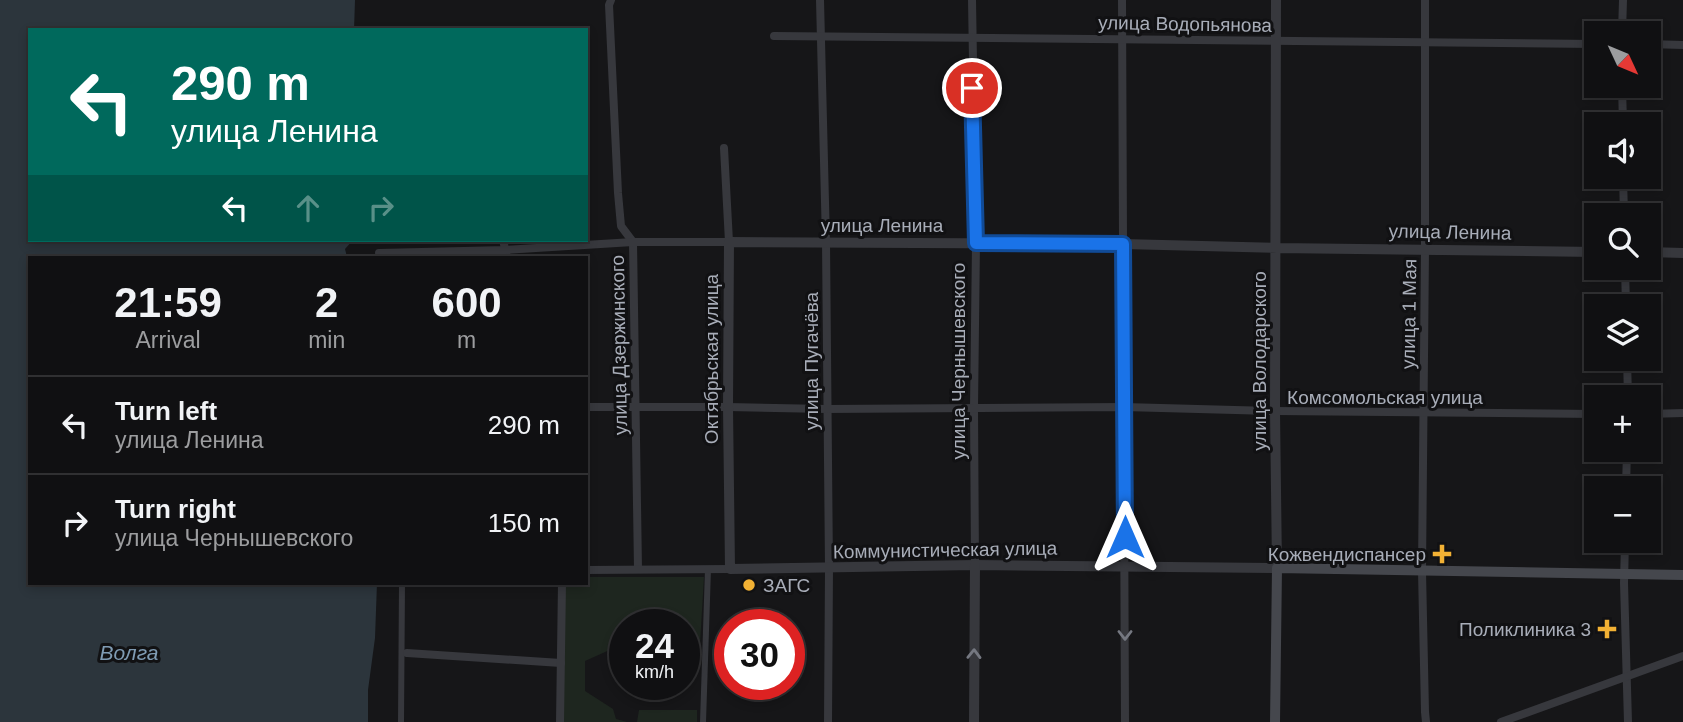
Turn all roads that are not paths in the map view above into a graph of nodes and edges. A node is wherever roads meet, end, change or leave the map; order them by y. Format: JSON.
{"nodes":[{"id":1,"x":611,"y":0,"type":"edge"},
{"id":2,"x":820,"y":0,"type":"edge"},
{"id":3,"x":972,"y":0,"type":"edge"},
{"id":4,"x":1122,"y":0,"type":"edge"},
{"id":5,"x":1276,"y":0,"type":"edge"},
{"id":6,"x":1424,"y":0,"type":"edge"},
{"id":7,"x":1623,"y":0,"type":"edge"},
{"id":8,"x":1622,"y":21,"type":"edge"},
{"id":9,"x":774,"y":36,"type":"dead end"},
{"id":10,"x":820,"y":36,"type":"junction"},
{"id":11,"x":971,"y":38,"type":"junction"},
{"id":12,"x":1122,"y":40,"type":"junction"},
{"id":13,"x":1276,"y":41,"type":"junction"},
{"id":14,"x":1424,"y":42,"type":"junction"},
{"id":15,"x":1584,"y":44,"type":"edge"},
{"id":16,"x":1661,"y":44,"type":"edge"},
{"id":17,"x":1683,"y":44,"type":"edge"},
{"id":18,"x":724,"y":148,"type":"dead end"},
{"id":19,"x":633,"y":242,"type":"junction"},
{"id":20,"x":729,"y":242,"type":"junction"},
{"id":21,"x":826,"y":242,"type":"junction"},
{"id":22,"x":976,"y":243,"type":"junction"},
{"id":23,"x":1123,"y":244,"type":"junction"},
{"id":24,"x":1277,"y":248,"type":"junction"},
{"id":25,"x":1425,"y":249,"type":"junction"},
{"id":26,"x":1584,"y":252,"type":"edge"},
{"id":27,"x":1661,"y":252,"type":"edge"},
{"id":28,"x":379,"y":253,"type":"dead end"},
{"id":29,"x":1683,"y":253,"type":"edge"},
{"id":30,"x":506,"y":254,"type":"edge"},
{"id":31,"x":588,"y":407,"type":"edge"},
{"id":32,"x":728,"y":407,"type":"junction"},
{"id":33,"x":1124,"y":407,"type":"junction"},
{"id":34,"x":636,"y":408,"type":"junction"},
{"id":35,"x":974,"y":408,"type":"junction"},
{"id":36,"x":826,"y":409,"type":"junction"},
{"id":37,"x":1275,"y":411,"type":"junction"},
{"id":38,"x":1423,"y":413,"type":"junction"},
{"id":39,"x":1584,"y":414,"type":"edge"},
{"id":40,"x":1661,"y":414,"type":"edge"},
{"id":41,"x":1683,"y":414,"type":"edge"},
{"id":42,"x":1625,"y":553,"type":"edge"},
{"id":43,"x":975,"y":565,"type":"junction"},
{"id":44,"x":1125,"y":567,"type":"junction"},
{"id":45,"x":1276,"y":568,"type":"junction"},
{"id":46,"x":638,"y":569,"type":"junction"},
{"id":47,"x":708,"y":569,"type":"junction"},
{"id":48,"x":730,"y":569,"type":"junction"},
{"id":49,"x":829,"y":569,"type":"junction"},
{"id":50,"x":588,"y":570,"type":"edge"},
{"id":51,"x":1422,"y":571,"type":"junction"},
{"id":52,"x":1624,"y":574,"type":"junction"},
{"id":53,"x":1683,"y":575,"type":"edge"},
{"id":54,"x":402,"y":585,"type":"edge"},
{"id":55,"x":562,"y":585,"type":"edge"},
{"id":56,"x":407,"y":653,"type":"dead end"},
{"id":57,"x":1683,"y":656,"type":"edge"},
{"id":58,"x":561,"y":663,"type":"junction"},
{"id":59,"x":1626,"y":677,"type":"junction"},
{"id":60,"x":1424,"y":712,"type":"junction"},
{"id":61,"x":401,"y":722,"type":"edge"},
{"id":62,"x":560,"y":722,"type":"edge"},
{"id":63,"x":703,"y":722,"type":"edge"},
{"id":64,"x":828,"y":722,"type":"edge"},
{"id":65,"x":974,"y":722,"type":"edge"},
{"id":66,"x":1125,"y":722,"type":"edge"},
{"id":67,"x":1275,"y":722,"type":"edge"},
{"id":68,"x":1419,"y":722,"type":"edge"},
{"id":69,"x":1426,"y":722,"type":"edge"},
{"id":70,"x":1501,"y":722,"type":"edge"},
{"id":71,"x":1628,"y":722,"type":"edge"}],
"edges":[{"from":1,"to":19,"type":"street","name":"улица Дзержинского"},
{"from":2,"to":10,"type":"street","name":"улица Пугачёва"},
{"from":3,"to":11,"type":"street","name":"улица Чернышевского"},
{"from":4,"to":12,"type":"street"},
{"from":5,"to":13,"type":"street","name":"улица Володарского"},
{"from":6,"to":14,"type":"street","name":"улица 1 Мая"},
{"from":7,"to":8,"type":"street"},
{"from":9,"to":10,"type":"street","name":"улица Водопьянова"},
{"from":10,"to":11,"type":"street","name":"улица Водопьянова"},
{"from":10,"to":21,"type":"street","name":"улица Пугачёва"},
{"from":11,"to":12,"type":"street","name":"улица Водопьянова"},
{"from":11,"to":22,"type":"street","name":"улица Чернышевского"},
{"from":12,"to":13,"type":"street","name":"улица Водопьянова"},
{"from":12,"to":23,"type":"street"},
{"from":13,"to":14,"type":"street","name":"улица Водопьянова"},
{"from":13,"to":24,"type":"street","name":"улица Володарского"},
{"from":14,"to":15,"type":"street","name":"улица Водопьянова"},
{"from":14,"to":25,"type":"street","name":"улица 1 Мая"},
{"from":16,"to":17,"type":"street"},
{"from":18,"to":20,"type":"street","name":"Октябрьская улица"},
{"from":19,"to":20,"type":"street","name":"улица Ленина"},
{"from":19,"to":30,"type":"street","name":"улица Ленина"},
{"from":19,"to":34,"type":"street","name":"улица Дзержинского"},
{"from":20,"to":21,"type":"street","name":"улица Ленина"},
{"from":20,"to":32,"type":"street","name":"Октябрьская улица"},
{"from":21,"to":22,"type":"street","name":"улица Ленина"},
{"from":21,"to":36,"type":"street","name":"улица Пугачёва"},
{"from":22,"to":23,"type":"street","name":"улица Ленина"},
{"from":22,"to":35,"type":"street","name":"улица Чернышевского"},
{"from":23,"to":24,"type":"street","name":"улица Ленина"},
{"from":23,"to":33,"type":"street"},
{"from":24,"to":25,"type":"street","name":"улица Ленина"},
{"from":24,"to":37,"type":"street","name":"улица Володарского"},
{"from":25,"to":26,"type":"street","name":"улица Ленина"},
{"from":25,"to":38,"type":"street","name":"улица 1 Мая"},
{"from":27,"to":29,"type":"street"},
{"from":28,"to":30,"type":"street","name":"улица Ленина"},
{"from":31,"to":34,"type":"street","name":"Комсомольская улица"},
{"from":32,"to":34,"type":"street","name":"Комсомольская улица"},
{"from":32,"to":36,"type":"street","name":"Комсомольская улица"},
{"from":32,"to":48,"type":"street","name":"Октябрьская улица"},
{"from":33,"to":35,"type":"street","name":"Комсомольская улица"},
{"from":33,"to":37,"type":"street","name":"Комсомольская улица"},
{"from":33,"to":44,"type":"street"},
{"from":34,"to":46,"type":"street","name":"улица Дзержинского"},
{"from":35,"to":36,"type":"street","name":"Комсомольская улица"},
{"from":35,"to":43,"type":"street","name":"улица Чернышевского"},
{"from":36,"to":49,"type":"street","name":"улица Пугачёва"},
{"from":37,"to":38,"type":"street","name":"Комсомольская улица"},
{"from":37,"to":45,"type":"street","name":"улица Володарского"},
{"from":38,"to":39,"type":"street","name":"Комсомольская улица"},
{"from":38,"to":51,"type":"street","name":"улица 1 Мая"},
{"from":40,"to":41,"type":"street"},
{"from":42,"to":52,"type":"street"},
{"from":43,"to":44,"type":"street","name":"Коммунистическая улица"},
{"from":43,"to":49,"type":"street","name":"Коммунистическая улица"},
{"from":65,"to":43,"type":"street","name":"улица Чернышевского","one_way":true},
{"from":44,"to":45,"type":"street","name":"Коммунистическая улица"},
{"from":44,"to":66,"type":"street","one_way":true},
{"from":45,"to":51,"type":"main road","name":"Коммунистическая улица"},
{"from":45,"to":67,"type":"main road","name":"улица Володарского"},
{"from":46,"to":47,"type":"street","name":"Коммунистическая улица"},
{"from":46,"to":50,"type":"street","name":"Коммунистическая улица"},
{"from":47,"to":48,"type":"street","name":"Коммунистическая улица"},
{"from":47,"to":63,"type":"street"},
{"from":48,"to":49,"type":"street","name":"Коммунистическая улица"},
{"from":49,"to":64,"type":"street","name":"улица Пугачёва"},
{"from":51,"to":52,"type":"main road","name":"Коммунистическая улица"},
{"from":51,"to":60,"type":"street","name":"улица 1 Мая"},
{"from":52,"to":53,"type":"main road","name":"Коммунистическая улица"},
{"from":52,"to":59,"type":"street"},
{"from":54,"to":61,"type":"street"},
{"from":55,"to":58,"type":"street"},
{"from":56,"to":58,"type":"street"},
{"from":57,"to":59,"type":"street"},
{"from":58,"to":62,"type":"street"},
{"from":59,"to":70,"type":"street"},
{"from":59,"to":71,"type":"street"},
{"from":60,"to":68,"type":"street"},
{"from":60,"to":69,"type":"street","name":"улица 1 Мая"}]}
